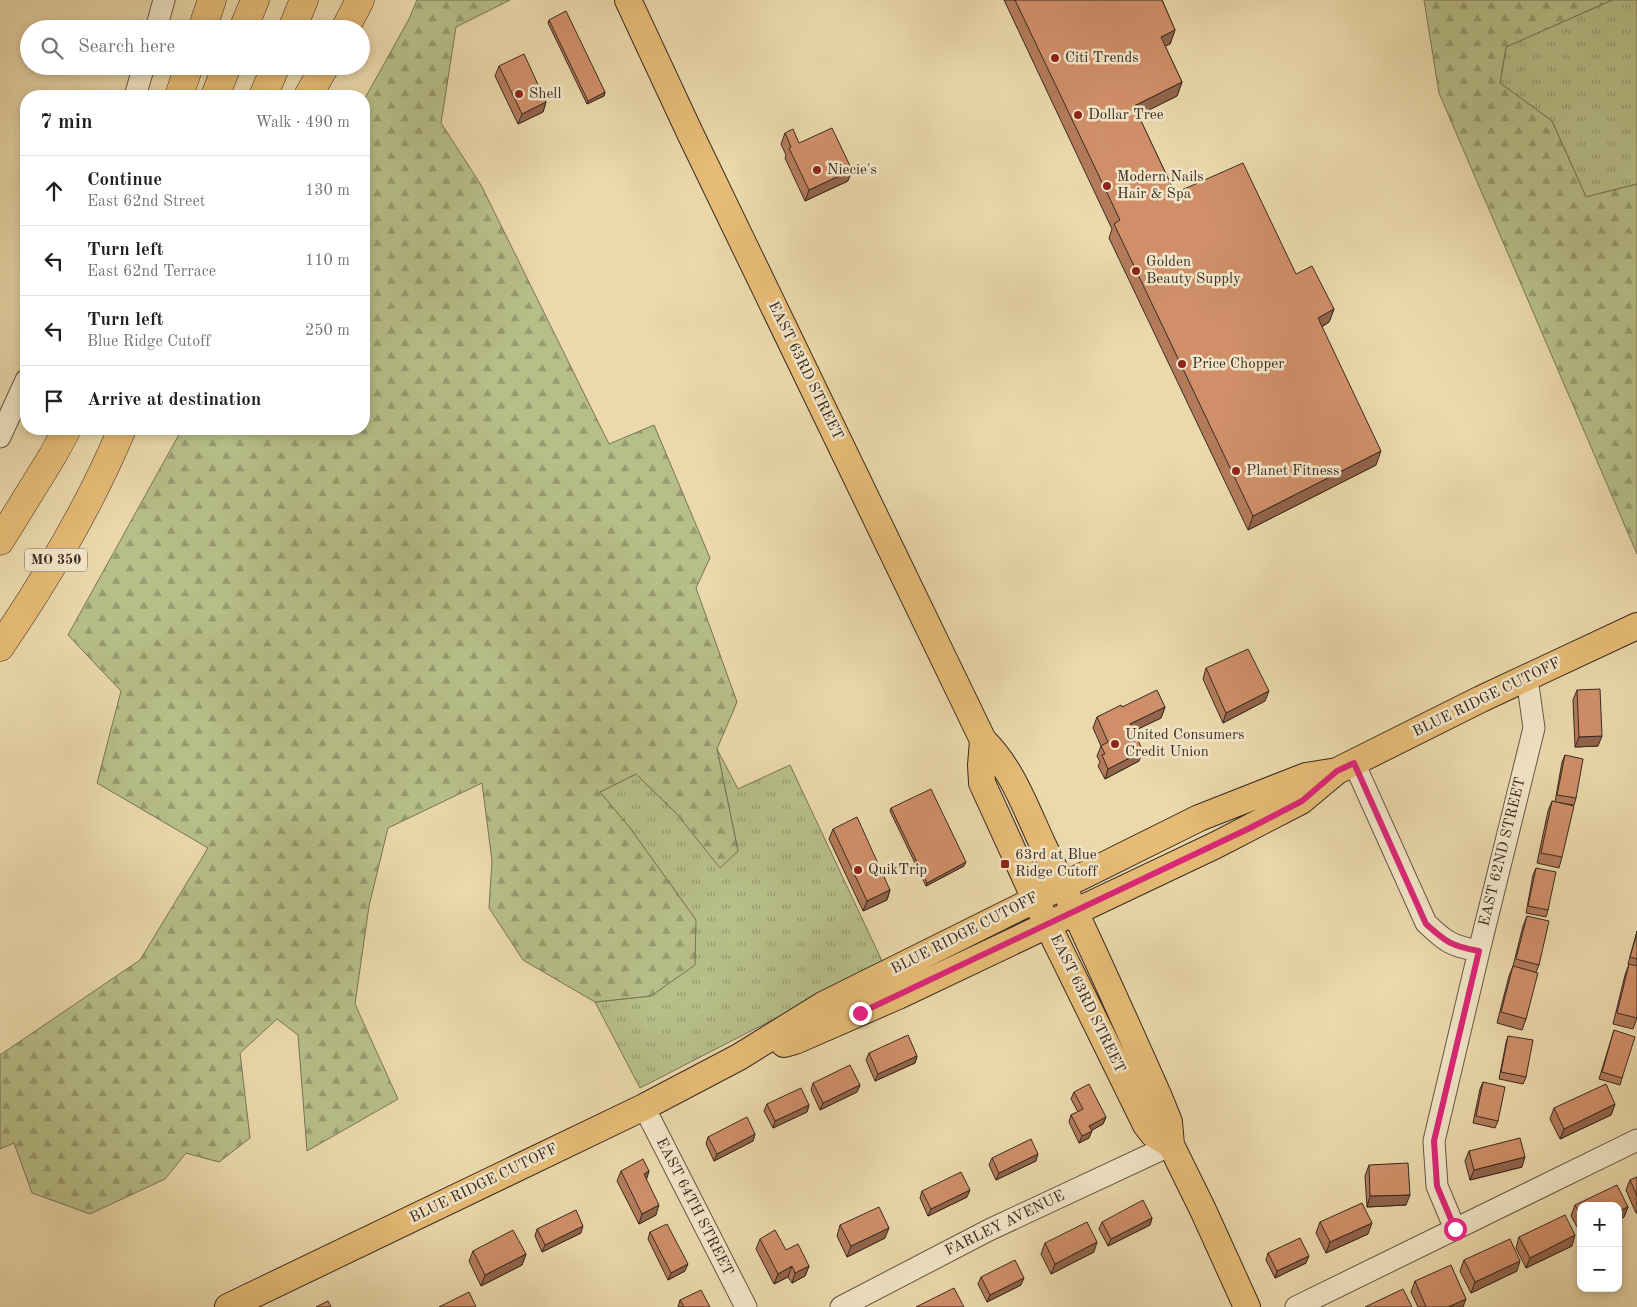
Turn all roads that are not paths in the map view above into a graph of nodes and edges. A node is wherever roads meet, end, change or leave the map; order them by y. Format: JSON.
{"nodes":[{"id":1,"x":164,"y":0,"type":"edge"},
{"id":2,"x":212,"y":0,"type":"edge"},
{"id":3,"x":255,"y":0,"type":"edge"},
{"id":4,"x":304,"y":0,"type":"edge"},
{"id":5,"x":360,"y":0,"type":"edge"},
{"id":6,"x":628,"y":0,"type":"edge"},
{"id":7,"x":158,"y":20,"type":"edge"},
{"id":8,"x":205,"y":20,"type":"edge"},
{"id":9,"x":247,"y":20,"type":"edge"},
{"id":10,"x":296,"y":20,"type":"edge"},
{"id":11,"x":350,"y":20,"type":"edge"},
{"id":12,"x":141,"y":75,"type":"edge"},
{"id":13,"x":186,"y":75,"type":"edge"},
{"id":14,"x":223,"y":75,"type":"edge"},
{"id":15,"x":272,"y":75,"type":"edge"},
{"id":16,"x":320,"y":75,"type":"edge"},
{"id":17,"x":136,"y":90,"type":"edge"},
{"id":18,"x":181,"y":90,"type":"edge"},
{"id":19,"x":217,"y":90,"type":"edge"},
{"id":20,"x":266,"y":90,"type":"edge"},
{"id":21,"x":311,"y":90,"type":"edge"},
{"id":22,"x":20,"y":393,"type":"edge"},
{"id":23,"x":54,"y":435,"type":"edge"},
{"id":24,"x":64,"y":435,"type":"edge"},
{"id":25,"x":119,"y":435,"type":"edge"},
{"id":26,"x":125,"y":435,"type":"edge"},
{"id":27,"x":0,"y":437,"type":"edge"},
{"id":28,"x":105,"y":469,"type":"junction"},
{"id":29,"x":38,"y":480,"type":"junction"},
{"id":30,"x":0,"y":541,"type":"edge"},
{"id":31,"x":1637,"y":626,"type":"edge"},
{"id":32,"x":0,"y":647,"type":"edge"},
{"id":33,"x":1527,"y":678,"type":"junction"},
{"id":34,"x":983,"y":740,"type":"junction"},
{"id":35,"x":1346,"y":767,"type":"junction"},
{"id":36,"x":1063,"y":885,"type":"junction"},
{"id":37,"x":1035,"y":899,"type":"junction"},
{"id":38,"x":1075,"y":911,"type":"junction"},
{"id":39,"x":1047,"y":924,"type":"junction"},
{"id":40,"x":1479,"y":951,"type":"junction"},
{"id":41,"x":739,"y":1057,"type":"junction"},
{"id":42,"x":644,"y":1107,"type":"junction"},
{"id":43,"x":1637,"y":1140,"type":"edge"},
{"id":44,"x":1171,"y":1145,"type":"junction"},
{"id":45,"x":1455,"y":1229,"type":"junction"},
{"id":46,"x":228,"y":1307,"type":"edge"},
{"id":47,"x":746,"y":1307,"type":"edge"},
{"id":48,"x":841,"y":1307,"type":"edge"},
{"id":49,"x":1247,"y":1307,"type":"edge"},
{"id":50,"x":1296,"y":1307,"type":"edge"}],
"edges":[{"from":1,"to":7,"type":"street"},
{"from":2,"to":8,"type":"highway"},
{"from":3,"to":9,"type":"highway"},
{"from":4,"to":10,"type":"highway"},
{"from":5,"to":11,"type":"highway"},
{"from":6,"to":34,"type":"main road","name":"EAST 63RD STREET"},
{"from":12,"to":17,"type":"street"},
{"from":13,"to":18,"type":"highway"},
{"from":14,"to":19,"type":"highway"},
{"from":15,"to":20,"type":"highway"},
{"from":16,"to":21,"type":"highway"},
{"from":22,"to":27,"type":"street"},
{"from":23,"to":29,"type":"highway"},
{"from":24,"to":29,"type":"highway"},
{"from":25,"to":28,"type":"highway","number":"MO 350"},
{"from":26,"to":28,"type":"highway"},
{"from":28,"to":32,"type":"highway","number":"MO 350"},
{"from":29,"to":30,"type":"highway"},
{"from":31,"to":33,"type":"main road","name":"BLUE RIDGE CUTOFF"},
{"from":33,"to":35,"type":"main road","name":"BLUE RIDGE CUTOFF"},
{"from":33,"to":40,"type":"street","name":"EAST 62ND STREET"},
{"from":34,"to":36,"type":"main road","name":"EAST 63RD STREET"},
{"from":34,"to":37,"type":"main road","name":"EAST 63RD STREET"},
{"from":35,"to":36,"type":"main road","name":"BLUE RIDGE CUTOFF"},
{"from":35,"to":38,"type":"main road","name":"BLUE RIDGE CUTOFF"},
{"from":35,"to":40,"type":"street"},
{"from":36,"to":37,"type":"main road","name":"BLUE RIDGE CUTOFF"},
{"from":36,"to":38,"type":"main road","name":"EAST 63RD STREET"},
{"from":37,"to":39,"type":"main road","name":"EAST 63RD STREET"},
{"from":37,"to":41,"type":"main road","name":"BLUE RIDGE CUTOFF"},
{"from":38,"to":39,"type":"main road","name":"BLUE RIDGE CUTOFF"},
{"from":38,"to":44,"type":"main road","name":"EAST 63RD STREET"},
{"from":39,"to":41,"type":"main road","name":"BLUE RIDGE CUTOFF"},
{"from":39,"to":44,"type":"main road","name":"EAST 63RD STREET"},
{"from":40,"to":45,"type":"street","name":"EAST 62ND STREET"},
{"from":41,"to":42,"type":"main road","name":"BLUE RIDGE CUTOFF"},
{"from":42,"to":46,"type":"main road","name":"BLUE RIDGE CUTOFF"},
{"from":42,"to":47,"type":"street","name":"EAST 64TH STREET"},
{"from":43,"to":45,"type":"street"},
{"from":44,"to":48,"type":"street","name":"FARLEY AVENUE"},
{"from":44,"to":49,"type":"main road","name":"EAST 63RD STREET"},
{"from":45,"to":50,"type":"street"}]}
